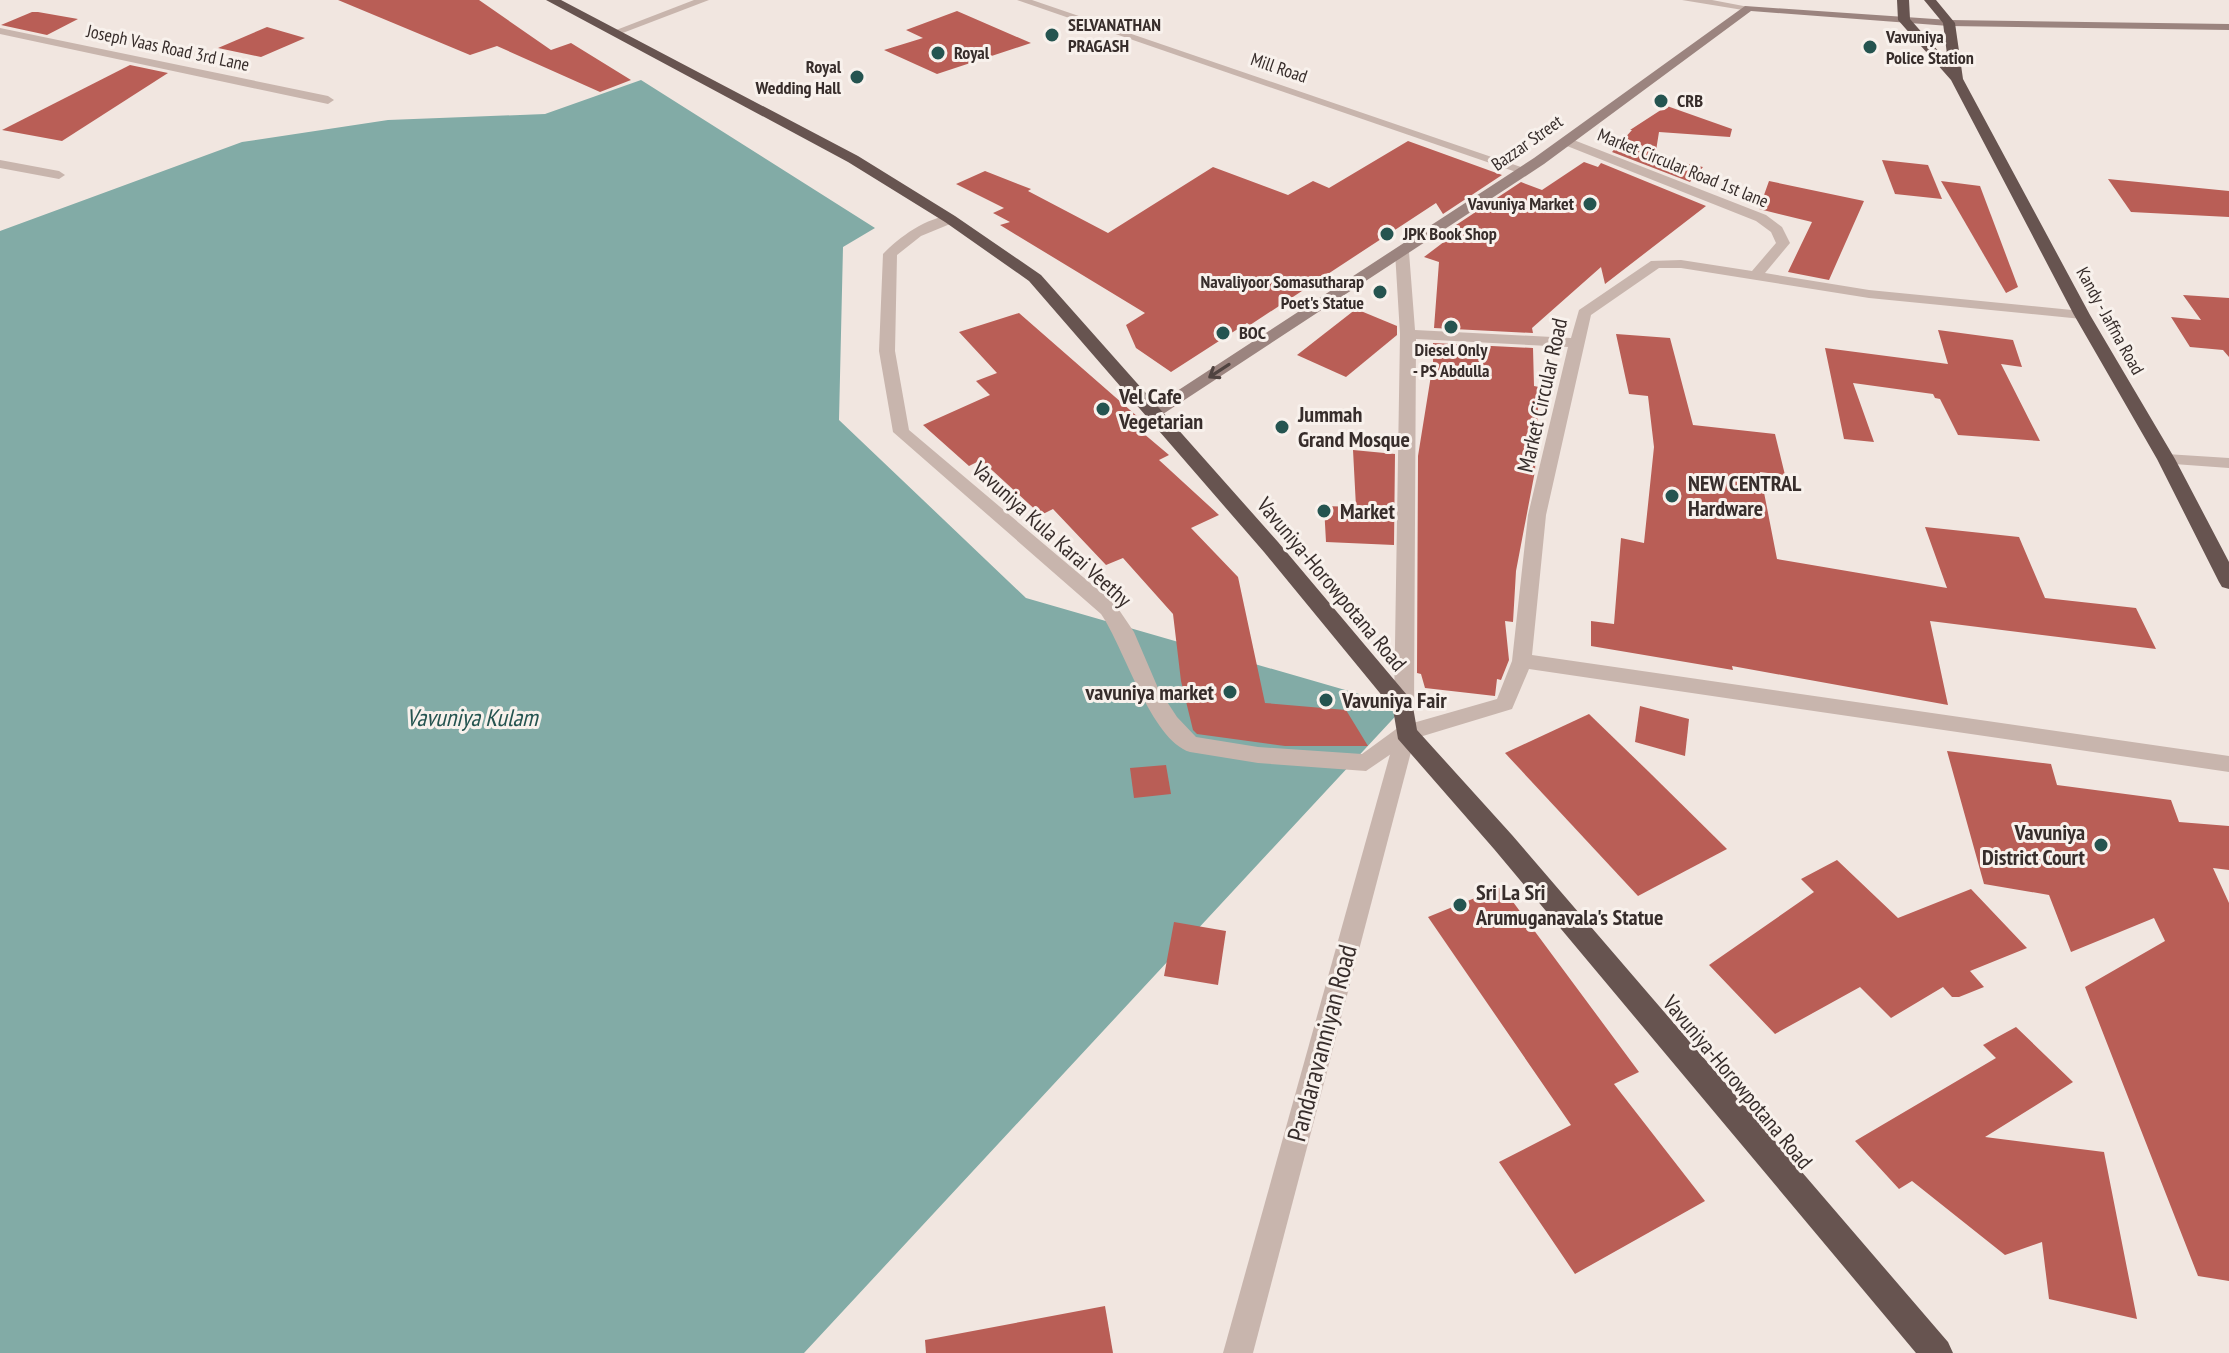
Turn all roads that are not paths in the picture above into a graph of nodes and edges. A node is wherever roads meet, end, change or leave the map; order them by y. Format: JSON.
{"nodes":[{"id":1,"x":552,"y":0,"type":"edge"},
{"id":2,"x":704,"y":0,"type":"edge"},
{"id":3,"x":1022,"y":0,"type":"edge"},
{"id":4,"x":1687,"y":0,"type":"edge"},
{"id":5,"x":1903,"y":0,"type":"edge"},
{"id":6,"x":1930,"y":0,"type":"edge"},
{"id":7,"x":1749,"y":8,"type":"junction"},
{"id":8,"x":1904,"y":20,"type":"junction"},
{"id":9,"x":1949,"y":23,"type":"junction"},
{"id":10,"x":2229,"y":27,"type":"edge"},
{"id":11,"x":0,"y":31,"type":"edge"},
{"id":12,"x":616,"y":32,"type":"junction"},
{"id":13,"x":1957,"y":79,"type":"junction"},
{"id":14,"x":328,"y":100,"type":"dead end"},
{"id":15,"x":1566,"y":141,"type":"junction"},
{"id":16,"x":0,"y":164,"type":"edge"},
{"id":17,"x":1524,"y":170,"type":"junction"},
{"id":18,"x":59,"y":175,"type":"dead end"},
{"id":19,"x":950,"y":219,"type":"junction"},
{"id":20,"x":1402,"y":252,"type":"junction"},
{"id":21,"x":1757,"y":274,"type":"junction"},
{"id":22,"x":2082,"y":315,"type":"junction"},
{"id":23,"x":1408,"y":334,"type":"junction"},
{"id":24,"x":1579,"y":343,"type":"junction"},
{"id":25,"x":1154,"y":413,"type":"junction"},
{"id":26,"x":2166,"y":459,"type":"junction"},
{"id":27,"x":2229,"y":463,"type":"edge"},
{"id":28,"x":2229,"y":582,"type":"edge"},
{"id":29,"x":1522,"y":661,"type":"junction"},
{"id":30,"x":1404,"y":707,"type":"junction"},
{"id":31,"x":1406,"y":733,"type":"junction"},
{"id":32,"x":2229,"y":764,"type":"edge"},
{"id":33,"x":1238,"y":1353,"type":"edge"},
{"id":34,"x":1937,"y":1353,"type":"edge"}],
"edges":[{"from":1,"to":12,"type":"highway","name":"Vavuniya-Horowpotana Road"},
{"from":2,"to":12,"type":"street"},
{"from":3,"to":17,"type":"street","name":"Mill Road"},
{"from":4,"to":7,"type":"street"},
{"from":5,"to":8,"type":"highway"},
{"from":6,"to":9,"type":"highway"},
{"from":7,"to":8,"type":"main road"},
{"from":7,"to":15,"type":"main road","name":"Bazzar Street"},
{"from":8,"to":9,"type":"main road"},
{"from":8,"to":13,"type":"highway","name":"Kandy - Jaffna Road"},
{"from":9,"to":10,"type":"main road"},
{"from":9,"to":13,"type":"highway","name":"Kandy - Jaffna Road"},
{"from":11,"to":14,"type":"street","name":"Joseph Vaas Road 3rd Lane"},
{"from":12,"to":19,"type":"highway","name":"Vavuniya-Horowpotana Road"},
{"from":13,"to":22,"type":"highway","name":"Kandy - Jaffna Road"},
{"from":15,"to":17,"type":"main road","name":"Bazzar Street"},
{"from":15,"to":21,"type":"street","name":"Market Circular Road 1st lane"},
{"from":16,"to":18,"type":"street"},
{"from":17,"to":20,"type":"main road","name":"Bazzar Street"},
{"from":19,"to":25,"type":"highway","name":"Vavuniya-Horowpotana Road"},
{"from":19,"to":31,"type":"street","name":"Vavuniya Kula Karai Veethy"},
{"from":20,"to":23,"type":"street"},
{"from":20,"to":25,"type":"main road","name":"Bazzar Street","one_way":true},
{"from":21,"to":22,"type":"street","name":"Market Circular Road"},
{"from":21,"to":24,"type":"street","name":"Market Circular Road"},
{"from":22,"to":26,"type":"highway","name":"Kandy - Jaffna Road"},
{"from":23,"to":24,"type":"street"},
{"from":23,"to":30,"type":"street"},
{"from":24,"to":29,"type":"street","name":"Market Circular Road"},
{"from":25,"to":30,"type":"highway","name":"Vavuniya-Horowpotana Road"},
{"from":26,"to":27,"type":"street"},
{"from":26,"to":28,"type":"highway","name":"Kandy - Jaffna Road"},
{"from":29,"to":31,"type":"street","name":"Market Circular Road"},
{"from":29,"to":32,"type":"street"},
{"from":30,"to":31,"type":"highway"},
{"from":31,"to":33,"type":"street","name":"Pandaravanniyan Road"},
{"from":31,"to":34,"type":"highway","name":"Vavuniya-Horowpotana Road"}]}
